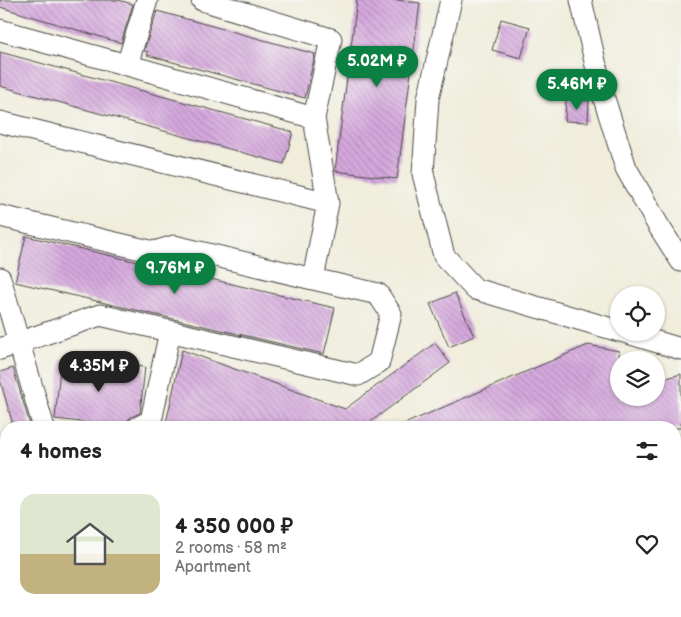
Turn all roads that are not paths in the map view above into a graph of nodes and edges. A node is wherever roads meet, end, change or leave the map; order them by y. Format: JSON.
{"nodes":[{"id":1,"x":147,"y":0,"type":"edge"},
{"id":2,"x":202,"y":0,"type":"edge"},
{"id":3,"x":451,"y":0,"type":"edge"},
{"id":4,"x":581,"y":0,"type":"edge"},
{"id":5,"x":0,"y":30,"type":"edge"},
{"id":6,"x":127,"y":65,"type":"junction"},
{"id":7,"x":314,"y":118,"type":"junction"},
{"id":8,"x":0,"y":122,"type":"edge"},
{"id":9,"x":328,"y":203,"type":"junction"},
{"id":10,"x":0,"y":216,"type":"edge"},
{"id":11,"x":681,"y":261,"type":"edge"},
{"id":12,"x":0,"y":278,"type":"edge"},
{"id":13,"x":313,"y":279,"type":"junction"},
{"id":14,"x":610,"y":328,"type":"edge"},
{"id":15,"x":170,"y":331,"type":"junction"},
{"id":16,"x":654,"y":341,"type":"edge"},
{"id":17,"x":10,"y":346,"type":"edge"},
{"id":18,"x":681,"y":349,"type":"edge"},
{"id":19,"x":41,"y":421,"type":"edge"},
{"id":20,"x":150,"y":421,"type":"edge"}],
"edges":[{"from":1,"to":6,"type":"street"},
{"from":2,"to":7,"type":"street"},
{"from":3,"to":14,"type":"street"},
{"from":4,"to":11,"type":"street"},
{"from":5,"to":6,"type":"street"},
{"from":6,"to":7,"type":"street"},
{"from":7,"to":9,"type":"street"},
{"from":8,"to":9,"type":"street"},
{"from":9,"to":13,"type":"street"},
{"from":10,"to":13,"type":"street"},
{"from":12,"to":17,"type":"street"},
{"from":13,"to":15,"type":"street"},
{"from":15,"to":17,"type":"street"},
{"from":15,"to":20,"type":"street"},
{"from":16,"to":18,"type":"street"},
{"from":17,"to":19,"type":"street"}]}
